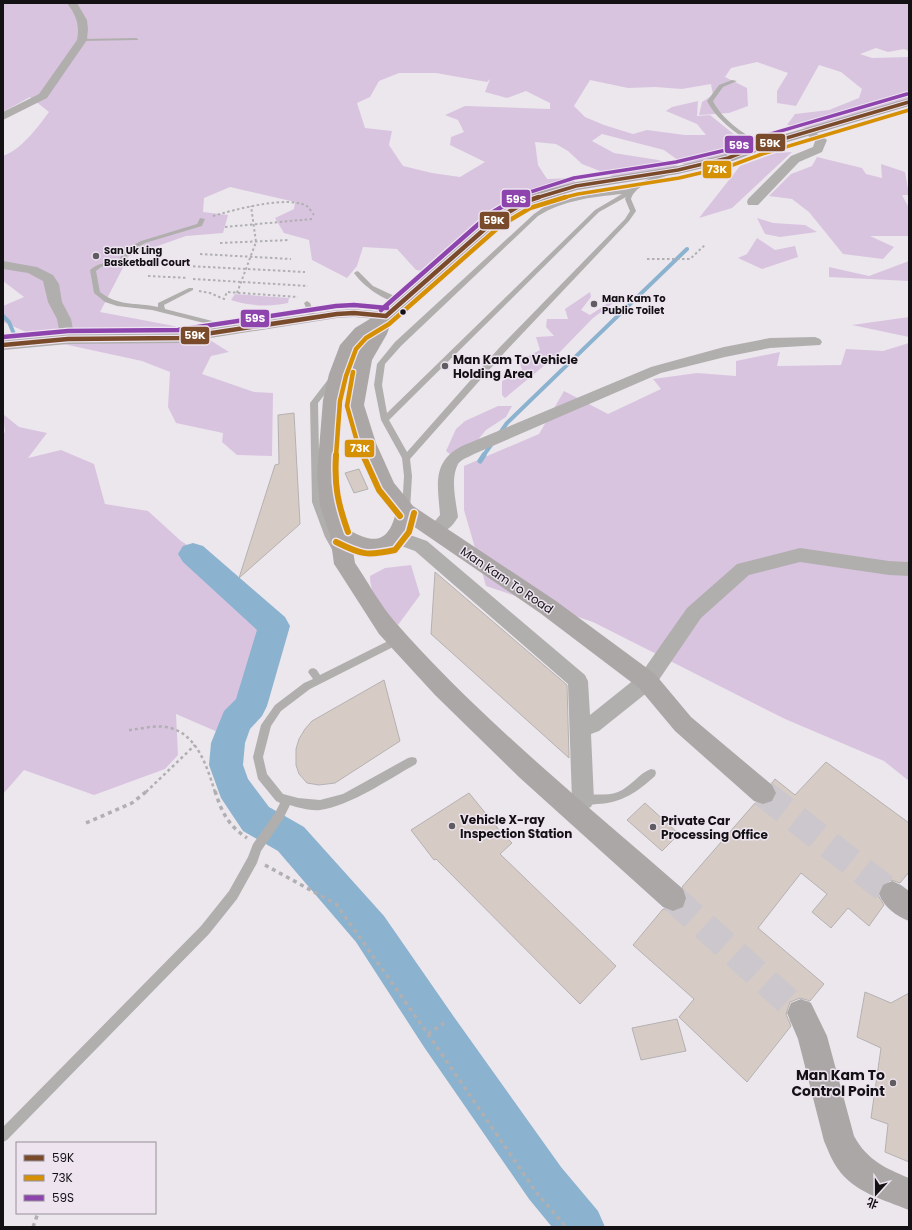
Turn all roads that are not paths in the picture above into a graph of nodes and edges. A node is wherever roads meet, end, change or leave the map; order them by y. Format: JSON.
{"nodes":[{"id":1,"x":72,"y":3,"type":"edge"},
{"id":2,"x":136,"y":39,"type":"dead end"},
{"id":3,"x":82,"y":40,"type":"junction"},
{"id":4,"x":734,"y":81,"type":"dead end"},
{"id":5,"x":909,"y":102,"type":"edge"},
{"id":6,"x":3,"y":117,"type":"edge"},
{"id":7,"x":809,"y":132,"type":"junction"},
{"id":8,"x":759,"y":146,"type":"junction"},
{"id":9,"x":678,"y":170,"type":"junction"},
{"id":10,"x":631,"y":191,"type":"junction"},
{"id":11,"x":753,"y":202,"type":"dead end"},
{"id":12,"x":201,"y":220,"type":"road end"},
{"id":13,"x":3,"y":265,"type":"edge"},
{"id":14,"x":357,"y":273,"type":"dead end"},
{"id":15,"x":190,"y":289,"type":"road end"},
{"id":16,"x":402,"y":301,"type":"junction"},
{"id":17,"x":307,"y":303,"type":"dead end"},
{"id":18,"x":162,"y":310,"type":"junction"},
{"id":19,"x":313,"y":317,"type":"junction"},
{"id":20,"x":385,"y":317,"type":"junction"},
{"id":21,"x":234,"y":330,"type":"junction"},
{"id":22,"x":68,"y":339,"type":"junction"},
{"id":23,"x":815,"y":342,"type":"dead end"},
{"id":24,"x":3,"y":345,"type":"edge"},
{"id":25,"x":338,"y":374,"type":"junction"},
{"id":26,"x":385,"y":420,"type":"junction"},
{"id":27,"x":406,"y":458,"type":"junction"},
{"id":28,"x":406,"y":511,"type":"junction"},
{"id":29,"x":430,"y":528,"type":"junction"},
{"id":30,"x":340,"y":535,"type":"junction"},
{"id":31,"x":396,"y":537,"type":"junction"},
{"id":32,"x":345,"y":564,"type":"junction"},
{"id":33,"x":909,"y":569,"type":"edge"},
{"id":34,"x":398,"y":640,"type":"junction"},
{"id":35,"x":647,"y":682,"type":"junction"},
{"id":36,"x":580,"y":724,"type":"junction"},
{"id":37,"x":412,"y":761,"type":"dead end"},
{"id":38,"x":651,"y":773,"type":"dead end"},
{"id":39,"x":763,"y":793,"type":"tunnel mouth"},
{"id":40,"x":287,"y":800,"type":"junction"},
{"id":41,"x":573,"y":800,"type":"junction"},
{"id":42,"x":673,"y":898,"type":"tunnel mouth"},
{"id":43,"x":801,"y":1013,"type":"tunnel mouth"},
{"id":44,"x":3,"y":1136,"type":"edge"},
{"id":45,"x":909,"y":1194,"type":"edge"}],
"edges":[{"from":1,"to":3,"type":"street"},
{"from":2,"to":3,"type":"lane"},
{"from":3,"to":6,"type":"street"},
{"from":4,"to":8,"type":"lane"},
{"from":5,"to":7,"type":"main road","name":"Man Kam To Road"},
{"from":7,"to":8,"type":"main road","name":"Man Kam To Road"},
{"from":7,"to":11,"type":"street"},
{"from":8,"to":9,"type":"main road","name":"Man Kam To Road"},
{"from":9,"to":10,"type":"lane"},
{"from":9,"to":16,"type":"main road","name":"Man Kam To Road"},
{"from":10,"to":26,"type":"lane"},
{"from":10,"to":26,"type":"lane"},
{"from":10,"to":27,"type":"lane"},
{"from":12,"to":18,"type":"lane"},
{"from":13,"to":22,"type":"street"},
{"from":14,"to":16,"type":"lane"},
{"from":15,"to":18,"type":"lane"},
{"from":16,"to":20,"type":"main road","name":"Man Kam To Road"},
{"from":17,"to":19,"type":"lane"},
{"from":18,"to":21,"type":"lane"},
{"from":19,"to":20,"type":"street"},
{"from":19,"to":21,"type":"street"},
{"from":20,"to":25,"type":"main road","name":"Man Kam To Road"},
{"from":20,"to":28,"type":"main road","name":"Man Kam To Road"},
{"from":21,"to":22,"type":"street"},
{"from":22,"to":24,"type":"street"},
{"from":23,"to":29,"type":"street"},
{"from":25,"to":30,"type":"main road","name":"Man Kam To Road"},
{"from":25,"to":32,"type":"lane","name":"Man Kam To Road"},
{"from":26,"to":27,"type":"lane"},
{"from":27,"to":28,"type":"lane"},
{"from":28,"to":29,"type":"main road","name":"Man Kam To Road"},
{"from":28,"to":31,"type":"main road"},
{"from":29,"to":35,"type":"main road","name":"Man Kam To Road"},
{"from":30,"to":31,"type":"main road"},
{"from":30,"to":32,"type":"main road","name":"Man Kam To Road"},
{"from":31,"to":36,"type":"street"},
{"from":32,"to":34,"type":"main road","name":"Man Kam To Road"},
{"from":33,"to":35,"type":"street"},
{"from":34,"to":40,"type":"lane"},
{"from":34,"to":41,"type":"main road","name":"Man Kam To Road"},
{"from":35,"to":36,"type":"street"},
{"from":35,"to":39,"type":"main road","name":"Man Kam To Road"},
{"from":36,"to":41,"type":"street"},
{"from":37,"to":40,"type":"lane"},
{"from":38,"to":41,"type":"lane"},
{"from":40,"to":44,"type":"lane"},
{"from":41,"to":42,"type":"main road","name":"Man Kam To Road"},
{"from":43,"to":45,"type":"main road"}]}
